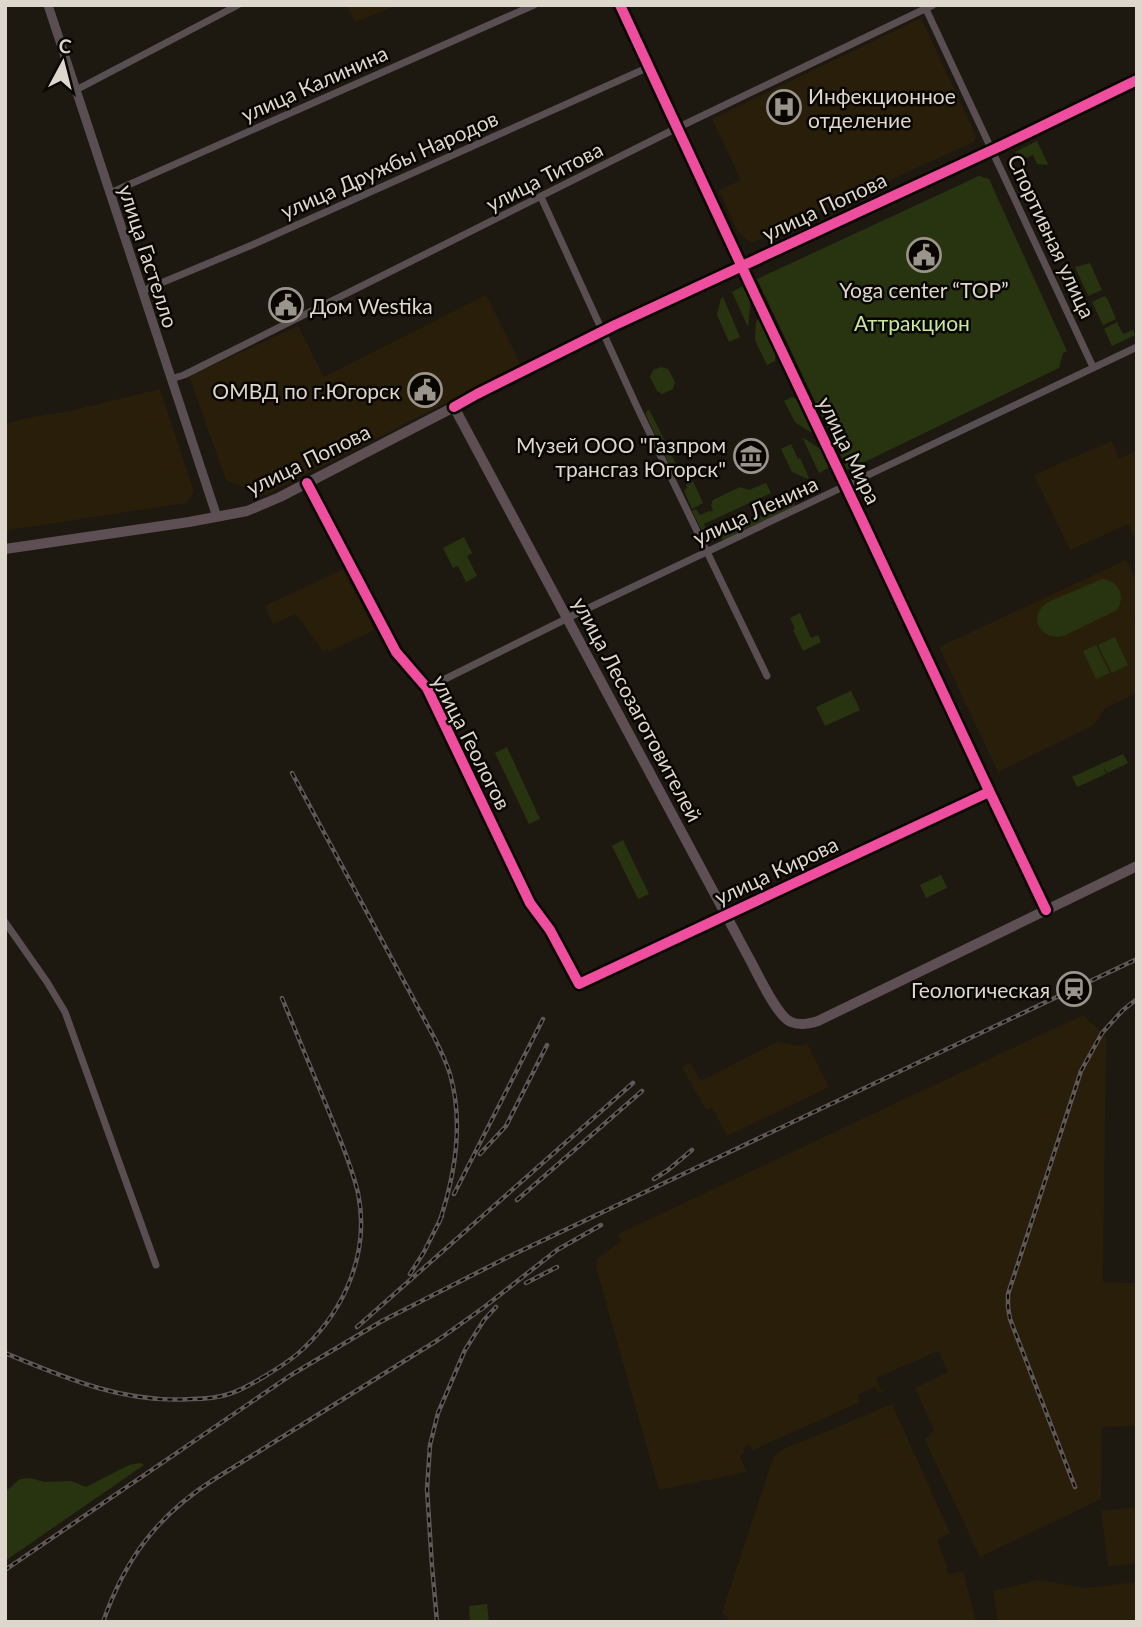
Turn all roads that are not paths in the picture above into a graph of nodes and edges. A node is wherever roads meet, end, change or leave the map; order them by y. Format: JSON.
{"nodes":[{"id":1,"x":48,"y":5,"type":"edge"},
{"id":2,"x":238,"y":5,"type":"edge"},
{"id":3,"x":534,"y":5,"type":"edge"},
{"id":4,"x":620,"y":5,"type":"edge"},
{"id":5,"x":928,"y":6,"type":"edge"},
{"id":6,"x":649,"y":67,"type":"junction"},
{"id":7,"x":1137,"y":80,"type":"edge"},
{"id":8,"x":76,"y":90,"type":"junction"},
{"id":9,"x":677,"y":128,"type":"junction"},
{"id":10,"x":992,"y":149,"type":"junction"},
{"id":11,"x":110,"y":193,"type":"junction"},
{"id":12,"x":541,"y":197,"type":"junction"},
{"id":13,"x":741,"y":266,"type":"junction"},
{"id":14,"x":142,"y":291,"type":"junction"},
{"id":15,"x":603,"y":331,"type":"junction"},
{"id":16,"x":1137,"y":347,"type":"edge"},
{"id":17,"x":1093,"y":367,"type":"junction"},
{"id":18,"x":171,"y":379,"type":"junction"},
{"id":19,"x":454,"y":407,"type":"junction"},
{"id":20,"x":307,"y":483,"type":"junction"},
{"id":21,"x":846,"y":486,"type":"junction"},
{"id":22,"x":217,"y":517,"type":"junction"},
{"id":23,"x":5,"y":549,"type":"edge"},
{"id":24,"x":707,"y":552,"type":"junction"},
{"id":25,"x":568,"y":619,"type":"junction"},
{"id":26,"x":767,"y":676,"type":"dead end"},
{"id":27,"x":427,"y":688,"type":"junction"},
{"id":28,"x":989,"y":792,"type":"junction"},
{"id":29,"x":1137,"y":866,"type":"edge"},
{"id":30,"x":1046,"y":910,"type":"junction"},
{"id":31,"x":726,"y":914,"type":"junction"},
{"id":32,"x":5,"y":922,"type":"edge"},
{"id":33,"x":579,"y":984,"type":"joint"},
{"id":34,"x":156,"y":1265,"type":"dead end"}],
"edges":[{"from":1,"to":8,"type":"street","name":"улица Гастелло"},
{"from":2,"to":8,"type":"street"},
{"from":3,"to":11,"type":"street","name":"улица Калинина"},
{"from":4,"to":6,"type":"street","name":"улица Мира"},
{"from":5,"to":9,"type":"street","name":"улица Титова"},
{"from":5,"to":10,"type":"street","name":"Спортивная улица"},
{"from":6,"to":9,"type":"street","name":"улица Мира"},
{"from":6,"to":14,"type":"street","name":"улица Дружбы Народов"},
{"from":7,"to":10,"type":"street","name":"улица Попова"},
{"from":8,"to":11,"type":"street","name":"улица Гастелло"},
{"from":9,"to":12,"type":"street","name":"улица Титова"},
{"from":9,"to":13,"type":"street","name":"улица Мира"},
{"from":10,"to":13,"type":"street","name":"улица Попова"},
{"from":10,"to":17,"type":"street","name":"Спортивная улица"},
{"from":11,"to":14,"type":"street","name":"улица Гастелло"},
{"from":12,"to":15,"type":"street"},
{"from":12,"to":18,"type":"street","name":"улица Титова"},
{"from":13,"to":15,"type":"street","name":"улица Попова"},
{"from":13,"to":21,"type":"street","name":"улица Мира"},
{"from":14,"to":18,"type":"street","name":"улица Гастелло"},
{"from":15,"to":19,"type":"street","name":"улица Попова"},
{"from":15,"to":24,"type":"street"},
{"from":16,"to":17,"type":"street","name":"улица Ленина"},
{"from":17,"to":21,"type":"street","name":"улица Ленина"},
{"from":18,"to":22,"type":"street","name":"улица Гастелло"},
{"from":19,"to":20,"type":"main road","name":"улица Попова"},
{"from":19,"to":25,"type":"main road","name":"улица Лесозаготовителей"},
{"from":20,"to":22,"type":"main road","name":"улица Попова"},
{"from":20,"to":27,"type":"street","name":"улица Геологов"},
{"from":21,"to":24,"type":"street","name":"улица Ленина"},
{"from":21,"to":28,"type":"street","name":"улица Мира"},
{"from":22,"to":23,"type":"main road","name":"улица Попова"},
{"from":24,"to":25,"type":"street","name":"улица Ленина"},
{"from":24,"to":26,"type":"street"},
{"from":25,"to":27,"type":"street","name":"улица Ленина"},
{"from":25,"to":31,"type":"main road","name":"улица Лесозаготовителей"},
{"from":27,"to":33,"type":"street","name":"улица Геологов"},
{"from":28,"to":30,"type":"street","name":"улица Мира"},
{"from":28,"to":31,"type":"street","name":"улица Кирова"},
{"from":29,"to":30,"type":"main road"},
{"from":30,"to":31,"type":"main road","name":"улица Лесозаготовителей"},
{"from":31,"to":33,"type":"street","name":"улица Кирова"},
{"from":32,"to":34,"type":"street"}]}
